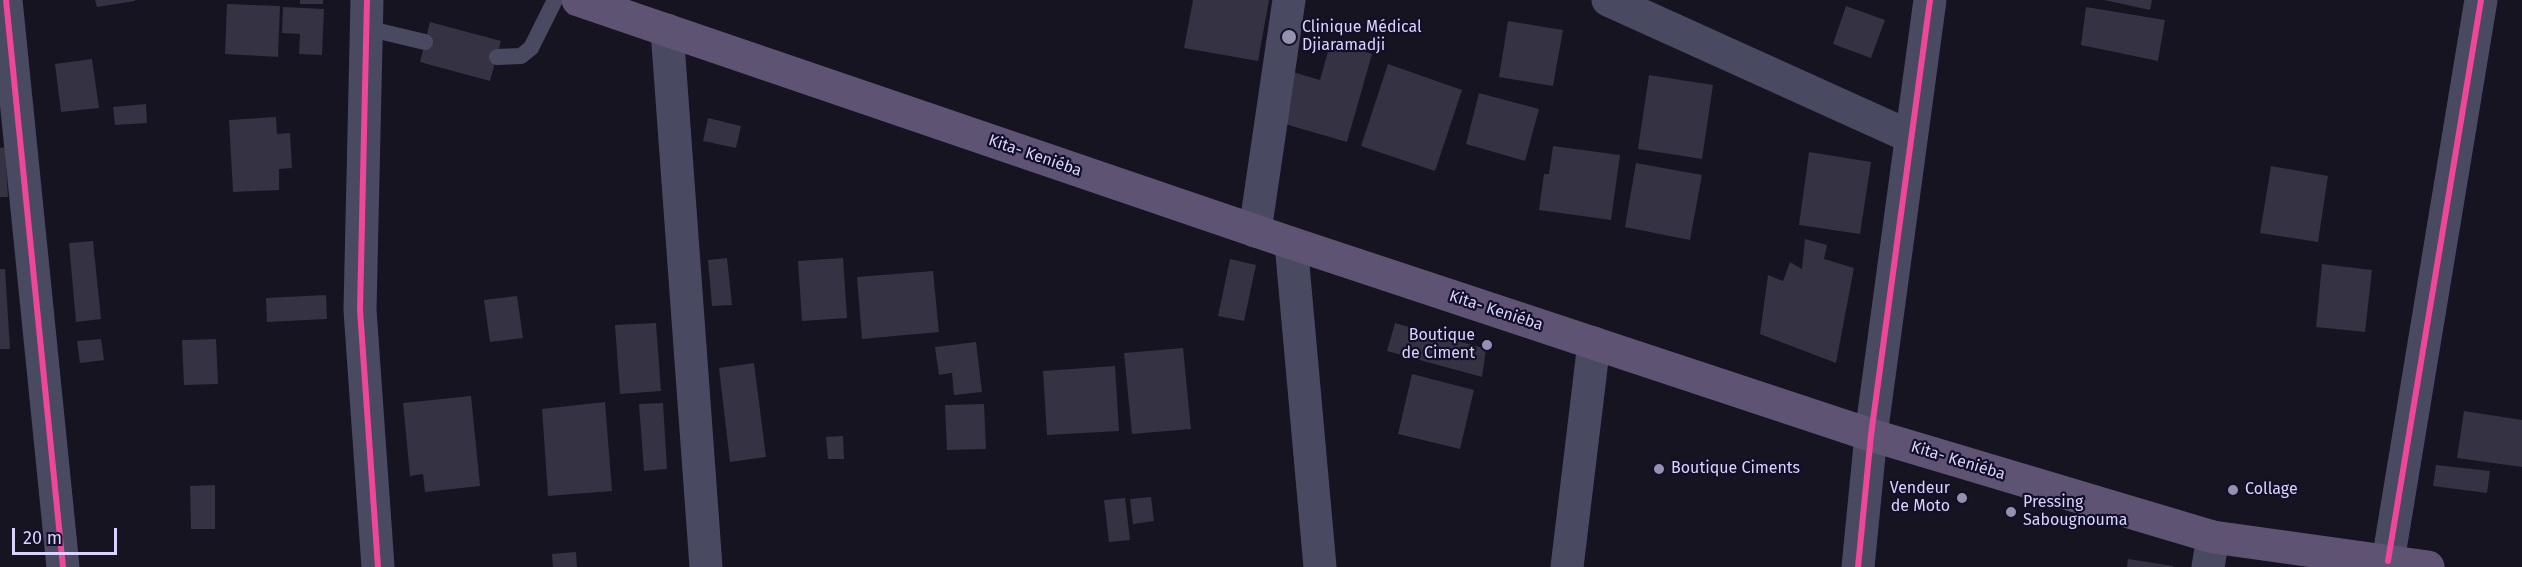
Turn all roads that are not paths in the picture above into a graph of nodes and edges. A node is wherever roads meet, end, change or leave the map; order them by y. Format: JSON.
{"nodes":[{"id":1,"x":6,"y":0,"type":"edge"},
{"id":2,"x":555,"y":0,"type":"edge"},
{"id":3,"x":578,"y":0,"type":"edge"},
{"id":4,"x":1289,"y":0,"type":"edge"},
{"id":5,"x":1608,"y":0,"type":"edge"},
{"id":6,"x":1930,"y":0,"type":"edge"},
{"id":7,"x":2481,"y":0,"type":"edge"},
{"id":8,"x":367,"y":14,"type":"edge"},
{"id":9,"x":667,"y":30,"type":"junction"},
{"id":10,"x":425,"y":42,"type":"dead end"},
{"id":11,"x":497,"y":57,"type":"dead end"},
{"id":12,"x":1911,"y":137,"type":"junction"},
{"id":13,"x":1255,"y":231,"type":"junction"},
{"id":14,"x":1290,"y":243,"type":"junction"},
{"id":15,"x":1594,"y":343,"type":"junction"},
{"id":16,"x":1871,"y":435,"type":"junction"},
{"id":17,"x":2210,"y":552,"type":"edge"},
{"id":18,"x":2388,"y":561,"type":"junction"},
{"id":19,"x":63,"y":567,"type":"edge"},
{"id":20,"x":378,"y":567,"type":"edge"},
{"id":21,"x":706,"y":567,"type":"edge"},
{"id":22,"x":1320,"y":567,"type":"edge"},
{"id":23,"x":1567,"y":567,"type":"edge"},
{"id":24,"x":1858,"y":567,"type":"edge"},
{"id":25,"x":2428,"y":567,"type":"edge"}],
"edges":[{"from":1,"to":19,"type":"street"},
{"from":2,"to":11,"type":"lane"},
{"from":3,"to":9,"type":"main road","name":"Kita- Keniéba"},
{"from":4,"to":13,"type":"street"},
{"from":5,"to":12,"type":"street"},
{"from":6,"to":12,"type":"street"},
{"from":7,"to":18,"type":"street"},
{"from":8,"to":10,"type":"lane"},
{"from":8,"to":20,"type":"street"},
{"from":9,"to":13,"type":"main road","name":"Kita- Keniéba"},
{"from":9,"to":21,"type":"street"},
{"from":12,"to":16,"type":"street"},
{"from":13,"to":14,"type":"main road","name":"Kita- Keniéba"},
{"from":14,"to":15,"type":"main road","name":"Kita- Keniéba"},
{"from":14,"to":22,"type":"street"},
{"from":15,"to":16,"type":"main road","name":"Kita- Keniéba"},
{"from":15,"to":23,"type":"street"},
{"from":16,"to":17,"type":"main road","name":"Kita- Keniéba"},
{"from":16,"to":24,"type":"street"},
{"from":17,"to":18,"type":"main road","name":"Kita- Keniéba"},
{"from":18,"to":25,"type":"main road","name":"Kita- Keniéba"}]}
